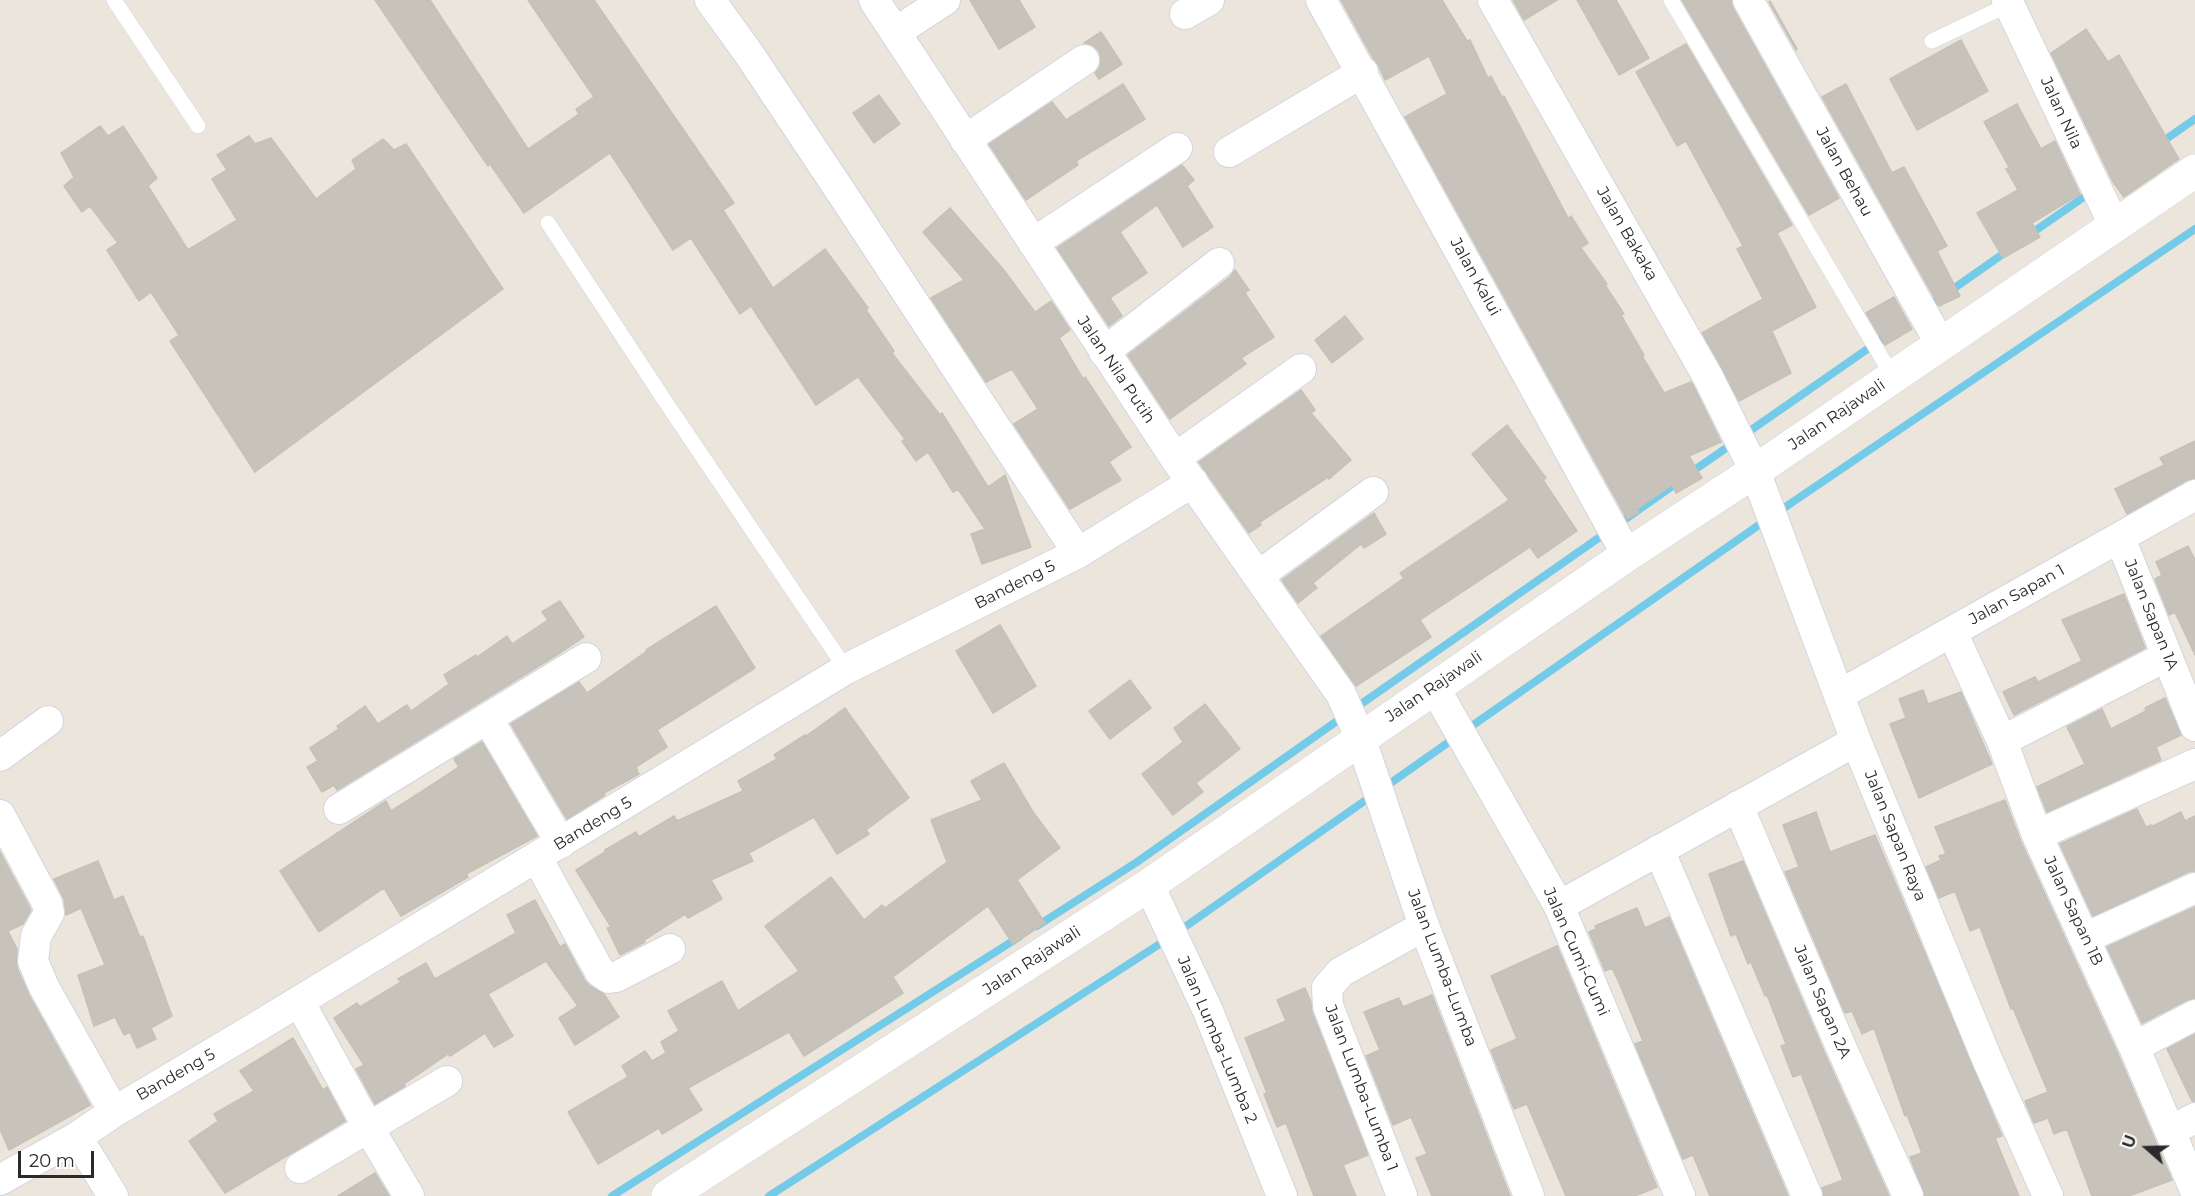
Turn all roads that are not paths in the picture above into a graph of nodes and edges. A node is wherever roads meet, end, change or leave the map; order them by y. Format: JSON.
{"nodes":[{"id":1,"x":114,"y":0,"type":"edge"},
{"id":2,"x":710,"y":0,"type":"edge"},
{"id":3,"x":874,"y":0,"type":"edge"},
{"id":4,"x":945,"y":0,"type":"edge"},
{"id":5,"x":1321,"y":0,"type":"edge"},
{"id":6,"x":1493,"y":0,"type":"edge"},
{"id":7,"x":1671,"y":0,"type":"edge"},
{"id":8,"x":1748,"y":0,"type":"edge"},
{"id":9,"x":2008,"y":2,"type":"edge"},
{"id":10,"x":896,"y":32,"type":"junction"},
{"id":11,"x":1932,"y":41,"type":"dead end"},
{"id":12,"x":1084,"y":60,"type":"dead end"},
{"id":13,"x":1363,"y":72,"type":"junction"},
{"id":14,"x":198,"y":126,"type":"dead end"},
{"id":15,"x":965,"y":140,"type":"junction"},
{"id":16,"x":1177,"y":148,"type":"dead end"},
{"id":17,"x":1229,"y":152,"type":"dead end"},
{"id":18,"x":2195,"y":171,"type":"edge"},
{"id":19,"x":548,"y":223,"type":"dead end"},
{"id":20,"x":2115,"y":227,"type":"junction"},
{"id":21,"x":1033,"y":243,"type":"junction"},
{"id":22,"x":1219,"y":263,"type":"dead end"},
{"id":23,"x":1940,"y":343,"type":"junction"},
{"id":24,"x":1104,"y":352,"type":"junction"},
{"id":25,"x":1302,"y":369,"type":"dead end"},
{"id":26,"x":1893,"y":377,"type":"junction"},
{"id":27,"x":1175,"y":458,"type":"junction"},
{"id":28,"x":1755,"y":471,"type":"junction"},
{"id":29,"x":1193,"y":482,"type":"junction"},
{"id":30,"x":1373,"y":492,"type":"dead end"},
{"id":31,"x":2195,"y":495,"type":"edge"},
{"id":32,"x":2120,"y":538,"type":"junction"},
{"id":33,"x":1078,"y":553,"type":"junction"},
{"id":34,"x":1627,"y":555,"type":"junction"},
{"id":35,"x":1257,"y":576,"type":"junction"},
{"id":36,"x":1952,"y":632,"type":"junction"},
{"id":37,"x":2167,"y":656,"type":"junction"},
{"id":38,"x":586,"y":658,"type":"dead end"},
{"id":39,"x":846,"y":669,"type":"junction"},
{"id":40,"x":1434,"y":687,"type":"junction"},
{"id":41,"x":1839,"y":695,"type":"junction"},
{"id":42,"x":488,"y":719,"type":"junction"},
{"id":43,"x":48,"y":721,"type":"dead end"},
{"id":44,"x":2195,"y":726,"type":"edge"},
{"id":45,"x":1360,"y":737,"type":"junction"},
{"id":46,"x":1856,"y":741,"type":"junction"},
{"id":47,"x":2002,"y":741,"type":"junction"},
{"id":48,"x":0,"y":756,"type":"edge"},
{"id":49,"x":2195,"y":764,"type":"edge"},
{"id":50,"x":1738,"y":806,"type":"junction"},
{"id":51,"x":339,"y":809,"type":"dead end"},
{"id":52,"x":0,"y":815,"type":"edge"},
{"id":53,"x":2037,"y":835,"type":"junction"},
{"id":54,"x":1659,"y":850,"type":"junction"},
{"id":55,"x":549,"y":851,"type":"junction"},
{"id":56,"x":1149,"y":885,"type":"junction"},
{"id":57,"x":2195,"y":888,"type":"edge"},
{"id":58,"x":1559,"y":906,"type":"junction"},
{"id":59,"x":1424,"y":926,"type":"junction"},
{"id":60,"x":2085,"y":938,"type":"junction"},
{"id":61,"x":669,"y":949,"type":"dead end"},
{"id":62,"x":299,"y":1001,"type":"junction"},
{"id":63,"x":2195,"y":1015,"type":"edge"},
{"id":64,"x":2134,"y":1047,"type":"junction"},
{"id":65,"x":447,"y":1081,"type":"dead end"},
{"id":66,"x":114,"y":1112,"type":"junction"},
{"id":67,"x":2182,"y":1125,"type":"edge"},
{"id":68,"x":368,"y":1127,"type":"junction"},
{"id":69,"x":77,"y":1137,"type":"junction"},
{"id":70,"x":300,"y":1168,"type":"dead end"},
{"id":71,"x":0,"y":1180,"type":"edge"},
{"id":72,"x":2195,"y":1190,"type":"edge"},
{"id":73,"x":113,"y":1196,"type":"edge"},
{"id":74,"x":409,"y":1196,"type":"edge"},
{"id":75,"x":668,"y":1196,"type":"edge"},
{"id":76,"x":1282,"y":1196,"type":"edge"},
{"id":77,"x":1402,"y":1196,"type":"edge"},
{"id":78,"x":1529,"y":1196,"type":"edge"},
{"id":79,"x":1680,"y":1196,"type":"edge"},
{"id":80,"x":1807,"y":1196,"type":"edge"},
{"id":81,"x":1908,"y":1196,"type":"edge"},
{"id":82,"x":2048,"y":1196,"type":"edge"}],
"edges":[{"from":1,"to":14,"type":"lane"},
{"from":2,"to":33,"type":"street"},
{"from":3,"to":10,"type":"street","name":"Jalan Nila Putih"},
{"from":4,"to":10,"type":"street"},
{"from":5,"to":13,"type":"street","name":"Jalan Kalui"},
{"from":6,"to":28,"type":"street","name":"Jalan Bakaka"},
{"from":7,"to":26,"type":"lane"},
{"from":8,"to":23,"type":"street","name":"Jalan Behau"},
{"from":9,"to":11,"type":"lane"},
{"from":9,"to":20,"type":"street","name":"Jalan Nila"},
{"from":10,"to":15,"type":"street","name":"Jalan Nila Putih"},
{"from":12,"to":15,"type":"street"},
{"from":13,"to":17,"type":"street"},
{"from":13,"to":34,"type":"street","name":"Jalan Kalui"},
{"from":15,"to":21,"type":"street","name":"Jalan Nila Putih"},
{"from":16,"to":21,"type":"street"},
{"from":18,"to":20,"type":"main road","name":"Jalan Rajawali"},
{"from":19,"to":39,"type":"lane"},
{"from":20,"to":23,"type":"main road","name":"Jalan Rajawali"},
{"from":21,"to":24,"type":"street","name":"Jalan Nila Putih"},
{"from":22,"to":24,"type":"street"},
{"from":23,"to":26,"type":"main road","name":"Jalan Rajawali"},
{"from":24,"to":27,"type":"street","name":"Jalan Nila Putih"},
{"from":25,"to":27,"type":"street"},
{"from":26,"to":28,"type":"main road","name":"Jalan Rajawali"},
{"from":27,"to":29,"type":"street","name":"Jalan Nila Putih"},
{"from":28,"to":34,"type":"main road","name":"Jalan Rajawali"},
{"from":28,"to":41,"type":"street","name":"Jalan Sapan Raya"},
{"from":29,"to":33,"type":"street","name":"Bandeng 5"},
{"from":29,"to":35,"type":"street","name":"Jalan Nila Putih"},
{"from":30,"to":35,"type":"street"},
{"from":31,"to":32,"type":"street","name":"Jalan Sapan 1"},
{"from":32,"to":36,"type":"street","name":"Jalan Sapan 1"},
{"from":32,"to":37,"type":"street","name":"Jalan Sapan 1A"},
{"from":33,"to":39,"type":"street","name":"Bandeng 5"},
{"from":34,"to":40,"type":"main road","name":"Jalan Rajawali"},
{"from":35,"to":45,"type":"street","name":"Jalan Nila Putih"},
{"from":36,"to":41,"type":"street","name":"Jalan Sapan 1"},
{"from":36,"to":47,"type":"street","name":"Jalan Sapan 1B"},
{"from":37,"to":44,"type":"street","name":"Jalan Sapan 1A"},
{"from":37,"to":47,"type":"street"},
{"from":38,"to":42,"type":"street"},
{"from":39,"to":55,"type":"street","name":"Bandeng 5"},
{"from":40,"to":45,"type":"main road","name":"Jalan Rajawali"},
{"from":40,"to":58,"type":"street","name":"Jalan Cumi-Cumi"},
{"from":41,"to":46,"type":"street","name":"Jalan Sapan Raya"},
{"from":42,"to":51,"type":"street"},
{"from":42,"to":55,"type":"street"},
{"from":43,"to":48,"type":"street"},
{"from":45,"to":56,"type":"main road","name":"Jalan Rajawali"},
{"from":45,"to":59,"type":"street","name":"Jalan Lumba-Lumba"},
{"from":46,"to":50,"type":"street"},
{"from":46,"to":82,"type":"street","name":"Jalan Sapan Raya"},
{"from":47,"to":53,"type":"street","name":"Jalan Sapan 1B"},
{"from":49,"to":53,"type":"street"},
{"from":50,"to":54,"type":"street"},
{"from":50,"to":81,"type":"street","name":"Jalan Sapan 2A"},
{"from":52,"to":66,"type":"street"},
{"from":53,"to":60,"type":"street","name":"Jalan Sapan 1B"},
{"from":54,"to":58,"type":"street"},
{"from":54,"to":80,"type":"street"},
{"from":55,"to":61,"type":"street"},
{"from":55,"to":62,"type":"street","name":"Bandeng 5"},
{"from":56,"to":75,"type":"main road","name":"Jalan Rajawali"},
{"from":56,"to":76,"type":"street","name":"Jalan Lumba-Lumba 2"},
{"from":57,"to":60,"type":"street"},
{"from":58,"to":79,"type":"street","name":"Jalan Cumi-Cumi"},
{"from":59,"to":77,"type":"street","name":"Jalan Lumba-Lumba 1"},
{"from":59,"to":78,"type":"street","name":"Jalan Lumba-Lumba"},
{"from":60,"to":64,"type":"street","name":"Jalan Sapan 1B"},
{"from":62,"to":66,"type":"street","name":"Bandeng 5"},
{"from":62,"to":68,"type":"street"},
{"from":63,"to":64,"type":"street"},
{"from":64,"to":67,"type":"street","name":"Jalan Sapan 1B"},
{"from":65,"to":68,"type":"street"},
{"from":66,"to":69,"type":"street","name":"Bandeng 5"},
{"from":67,"to":72,"type":"street","name":"Jalan Sapan 1B"},
{"from":68,"to":70,"type":"street"},
{"from":68,"to":74,"type":"street"},
{"from":69,"to":71,"type":"street","name":"Bandeng 5"},
{"from":69,"to":73,"type":"street"}]}
